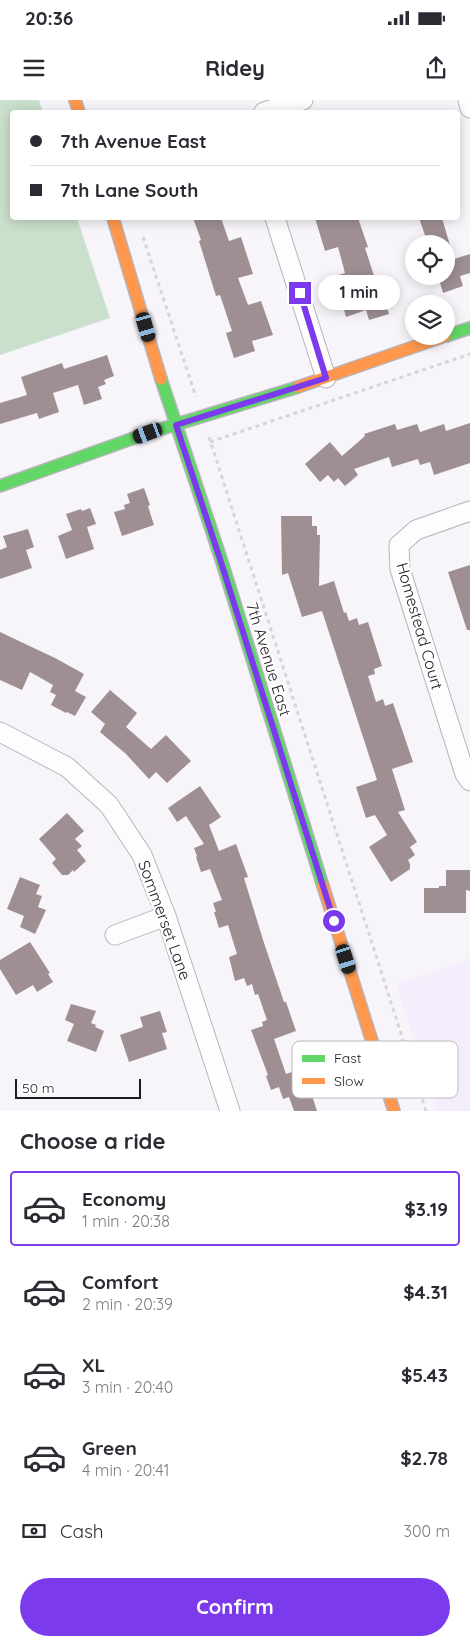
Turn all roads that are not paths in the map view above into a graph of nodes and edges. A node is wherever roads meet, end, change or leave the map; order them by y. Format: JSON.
{"nodes":[{"id":1,"x":303,"y":100,"type":"edge"},
{"id":2,"x":468,"y":100,"type":"edge"},
{"id":3,"x":470,"y":108,"type":"edge"},
{"id":4,"x":270,"y":110,"type":"edge"},
{"id":5,"x":114,"y":220,"type":"edge"},
{"id":6,"x":276,"y":220,"type":"edge"},
{"id":7,"x":470,"y":328,"type":"edge"},
{"id":8,"x":455,"y":333,"type":"edge"},
{"id":9,"x":420,"y":345,"type":"edge"},
{"id":10,"x":326,"y":378,"type":"junction"},
{"id":11,"x":176,"y":425,"type":"junction"},
{"id":12,"x":0,"y":486,"type":"edge"},
{"id":13,"x":470,"y":512,"type":"edge"},
{"id":14,"x":0,"y":732,"type":"edge"},
{"id":15,"x":470,"y":781,"type":"edge"},
{"id":16,"x":166,"y":916,"type":"junction"},
{"id":17,"x":115,"y":935,"type":"dead end"},
{"id":18,"x":372,"y":1041,"type":"edge"},
{"id":19,"x":390,"y":1098,"type":"edge"},
{"id":20,"x":230,"y":1111,"type":"edge"},
{"id":21,"x":394,"y":1111,"type":"edge"}],
"edges":[{"from":1,"to":4,"type":"street"},
{"from":2,"to":3,"type":"street"},
{"from":5,"to":11,"type":"street","name":"7th Avenue East"},
{"from":6,"to":10,"type":"street"},
{"from":7,"to":8,"type":"street"},
{"from":9,"to":10,"type":"street"},
{"from":10,"to":11,"type":"street"},
{"from":11,"to":12,"type":"street"},
{"from":11,"to":18,"type":"street","name":"7th Avenue East"},
{"from":13,"to":15,"type":"street","name":"Homestead Court"},
{"from":14,"to":16,"type":"street","name":"Sommerset Lane"},
{"from":16,"to":17,"type":"street"},
{"from":16,"to":20,"type":"street","name":"Sommerset Lane"},
{"from":19,"to":21,"type":"street","name":"7th Avenue East"}]}
